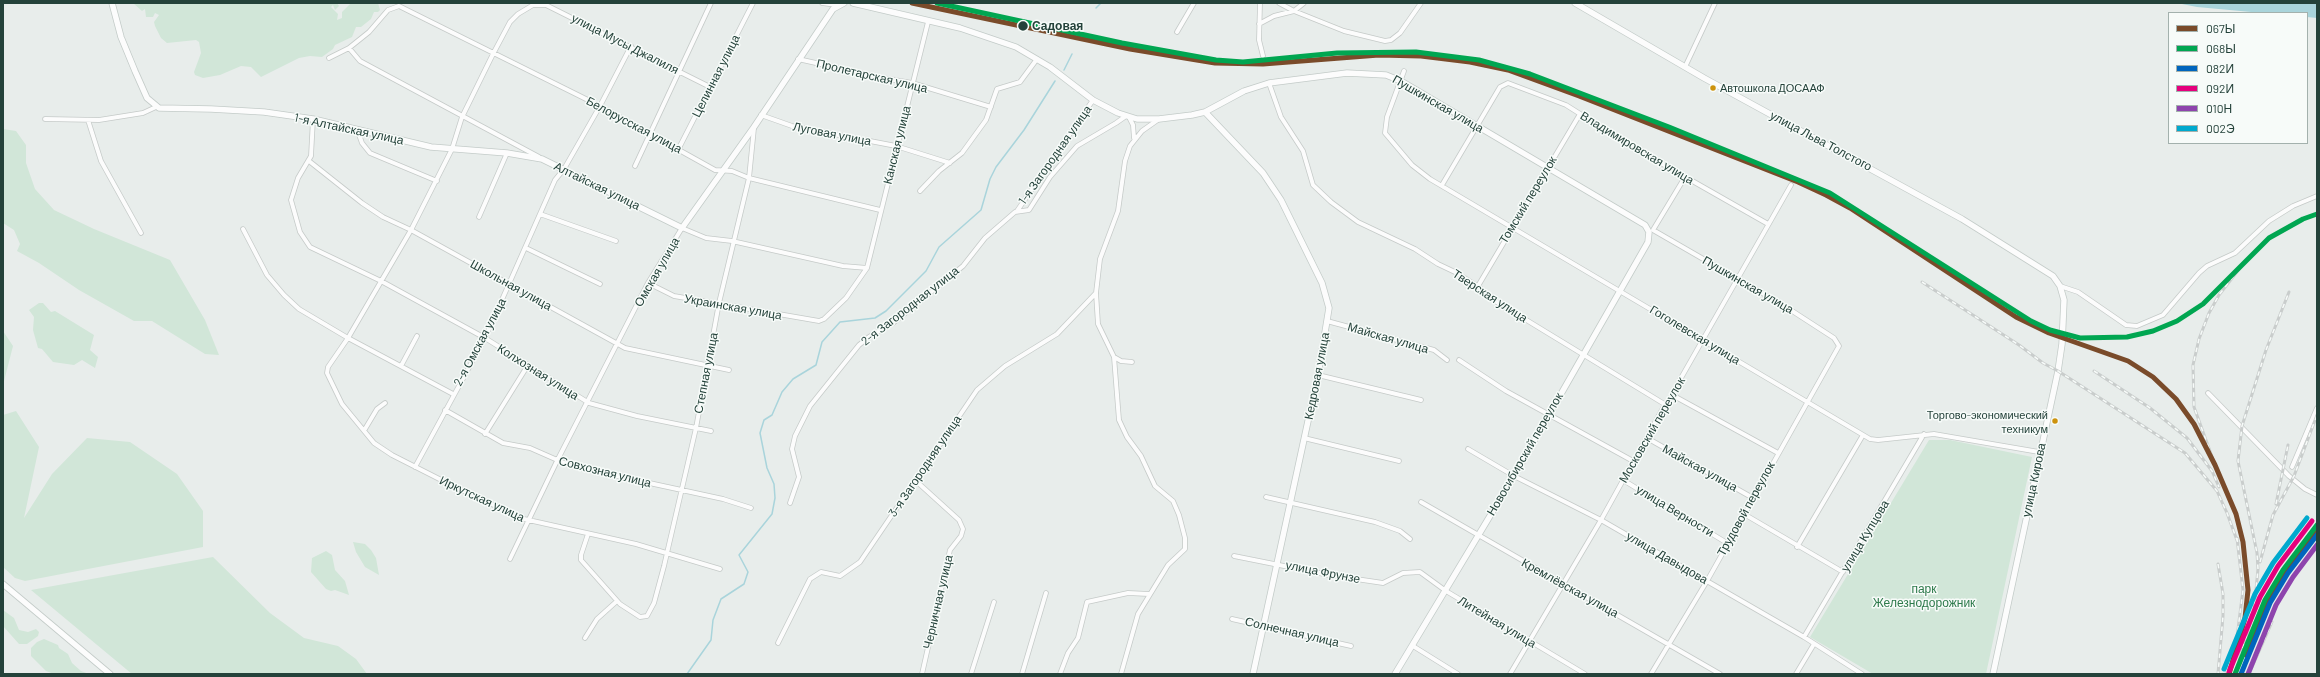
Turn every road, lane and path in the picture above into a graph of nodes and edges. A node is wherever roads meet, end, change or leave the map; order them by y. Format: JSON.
{"nodes":[{"id":1,"x":112,"y":3,"type":"edge"},
{"id":2,"x":711,"y":3,"type":"edge"},
{"id":3,"x":753,"y":3,"type":"edge"},
{"id":4,"x":822,"y":3,"type":"edge"},
{"id":5,"x":844,"y":3,"type":"edge"},
{"id":6,"x":853,"y":3,"type":"edge"},
{"id":7,"x":1194,"y":3,"type":"edge"},
{"id":8,"x":1260,"y":3,"type":"edge"},
{"id":9,"x":1279,"y":3,"type":"edge"},
{"id":10,"x":1304,"y":3,"type":"edge"},
{"id":11,"x":1421,"y":3,"type":"edge"},
{"id":12,"x":1575,"y":3,"type":"edge"},
{"id":13,"x":1715,"y":3,"type":"edge"},
{"id":14,"x":837,"y":5,"type":"junction"},
{"id":15,"x":1294,"y":12,"type":"junction"},
{"id":16,"x":928,"y":22,"type":"junction"},
{"id":17,"x":1259,"y":24,"type":"junction"},
{"id":18,"x":1177,"y":32,"type":"dead end"},
{"id":19,"x":631,"y":46,"type":"junction"},
{"id":20,"x":349,"y":48,"type":"junction"},
{"id":21,"x":493,"y":54,"type":"junction"},
{"id":22,"x":1263,"y":56,"type":"dead end"},
{"id":23,"x":329,"y":58,"type":"dead end"},
{"id":24,"x":798,"y":59,"type":"junction"},
{"id":25,"x":1037,"y":59,"type":"junction"},
{"id":26,"x":1685,"y":67,"type":"junction"},
{"id":27,"x":1404,"y":71,"type":"dead end"},
{"id":28,"x":678,"y":72,"type":"junction"},
{"id":29,"x":1401,"y":81,"type":"junction"},
{"id":30,"x":912,"y":83,"type":"junction"},
{"id":31,"x":1269,"y":83,"type":"junction"},
{"id":32,"x":710,"y":87,"type":"junction"},
{"id":33,"x":1093,"y":100,"type":"junction"},
{"id":34,"x":600,"y":106,"type":"junction"},
{"id":35,"x":156,"y":107,"type":"junction"},
{"id":36,"x":991,"y":107,"type":"junction"},
{"id":37,"x":1205,"y":112,"type":"junction"},
{"id":38,"x":1580,"y":114,"type":"junction"},
{"id":39,"x":761,"y":115,"type":"junction"},
{"id":40,"x":1127,"y":116,"type":"junction"},
{"id":41,"x":462,"y":117,"type":"junction"},
{"id":42,"x":45,"y":119,"type":"dead end"},
{"id":43,"x":313,"y":119,"type":"junction"},
{"id":44,"x":1160,"y":119,"type":"junction"},
{"id":45,"x":88,"y":120,"type":"junction"},
{"id":46,"x":754,"y":127,"type":"junction"},
{"id":47,"x":1477,"y":127,"type":"junction"},
{"id":48,"x":357,"y":128,"type":"junction"},
{"id":49,"x":649,"y":132,"type":"junction"},
{"id":50,"x":1134,"y":138,"type":"junction"},
{"id":51,"x":896,"y":146,"type":"junction"},
{"id":52,"x":679,"y":148,"type":"junction"},
{"id":53,"x":452,"y":149,"type":"junction"},
{"id":54,"x":507,"y":153,"type":"junction"},
{"id":55,"x":542,"y":159,"type":"junction"},
{"id":56,"x":309,"y":161,"type":"junction"},
{"id":57,"x":950,"y":163,"type":"junction"},
{"id":58,"x":635,"y":166,"type":"dead end"},
{"id":59,"x":1547,"y":168,"type":"junction"},
{"id":60,"x":564,"y":169,"type":"junction"},
{"id":61,"x":722,"y":171,"type":"junction"},
{"id":62,"x":1685,"y":177,"type":"junction"},
{"id":63,"x":749,"y":178,"type":"junction"},
{"id":64,"x":437,"y":181,"type":"junction"},
{"id":65,"x":1442,"y":185,"type":"junction"},
{"id":66,"x":1791,"y":185,"type":"dead end"},
{"id":67,"x":920,"y":191,"type":"dead end"},
{"id":68,"x":2317,"y":196,"type":"edge"},
{"id":69,"x":880,"y":210,"type":"junction"},
{"id":70,"x":1017,"y":211,"type":"junction"},
{"id":71,"x":540,"y":214,"type":"junction"},
{"id":72,"x":480,"y":217,"type":"dead end"},
{"id":73,"x":1768,"y":224,"type":"junction"},
{"id":74,"x":682,"y":228,"type":"junction"},
{"id":75,"x":1512,"y":228,"type":"junction"},
{"id":76,"x":243,"y":229,"type":"dead end"},
{"id":77,"x":411,"y":230,"type":"junction"},
{"id":78,"x":1651,"y":231,"type":"junction"},
{"id":79,"x":141,"y":233,"type":"dead end"},
{"id":80,"x":616,"y":241,"type":"dead end"},
{"id":81,"x":732,"y":241,"type":"junction"},
{"id":82,"x":526,"y":248,"type":"junction"},
{"id":83,"x":867,"y":268,"type":"junction"},
{"id":84,"x":1737,"y":278,"type":"junction"},
{"id":85,"x":382,"y":281,"type":"junction"},
{"id":86,"x":600,"y":284,"type":"dead end"},
{"id":87,"x":648,"y":284,"type":"junction"},
{"id":88,"x":510,"y":285,"type":"junction"},
{"id":89,"x":1478,"y":286,"type":"junction"},
{"id":90,"x":2060,"y":286,"type":"junction"},
{"id":91,"x":1620,"y":291,"type":"junction"},
{"id":92,"x":1096,"y":293,"type":"junction"},
{"id":93,"x":719,"y":302,"type":"junction"},
{"id":94,"x":1327,"y":321,"type":"junction"},
{"id":95,"x":416,"y":336,"type":"dead end"},
{"id":96,"x":348,"y":338,"type":"junction"},
{"id":97,"x":485,"y":338,"type":"junction"},
{"id":98,"x":1703,"y":340,"type":"junction"},
{"id":99,"x":618,"y":344,"type":"junction"},
{"id":100,"x":1839,"y":344,"type":"joint"},
{"id":101,"x":1583,"y":354,"type":"junction"},
{"id":102,"x":1114,"y":356,"type":"junction"},
{"id":103,"x":1447,"y":360,"type":"dead end"},
{"id":104,"x":1458,"y":360,"type":"dead end"},
{"id":105,"x":1132,"y":362,"type":"dead end"},
{"id":106,"x":708,"y":364,"type":"junction"},
{"id":107,"x":528,"y":365,"type":"junction"},
{"id":108,"x":401,"y":366,"type":"junction"},
{"id":109,"x":729,"y":370,"type":"dead end"},
{"id":110,"x":1318,"y":375,"type":"junction"},
{"id":111,"x":2208,"y":393,"type":"dead end"},
{"id":112,"x":453,"y":394,"type":"junction"},
{"id":113,"x":1674,"y":396,"type":"junction"},
{"id":114,"x":1421,"y":400,"type":"dead end"},
{"id":115,"x":1809,"y":402,"type":"junction"},
{"id":116,"x":385,"y":403,"type":"dead end"},
{"id":117,"x":589,"y":403,"type":"junction"},
{"id":118,"x":1666,"y":405,"type":"junction"},
{"id":119,"x":2317,"y":408,"type":"edge"},
{"id":120,"x":446,"y":410,"type":"junction"},
{"id":121,"x":1549,"y":413,"type":"junction"},
{"id":122,"x":696,"y":428,"type":"junction"},
{"id":123,"x":365,"y":429,"type":"junction"},
{"id":124,"x":711,"y":431,"type":"dead end"},
{"id":125,"x":485,"y":434,"type":"junction"},
{"id":126,"x":1924,"y":434,"type":"junction"},
{"id":127,"x":1863,"y":435,"type":"junction"},
{"id":128,"x":1304,"y":438,"type":"junction"},
{"id":129,"x":1647,"y":438,"type":"junction"},
{"id":130,"x":1468,"y":449,"type":"dead end"},
{"id":131,"x":1778,"y":452,"type":"junction"},
{"id":132,"x":2039,"y":452,"type":"junction"},
{"id":133,"x":557,"y":461,"type":"junction"},
{"id":134,"x":1399,"y":461,"type":"dead end"},
{"id":135,"x":1633,"y":461,"type":"junction"},
{"id":136,"x":415,"y":467,"type":"junction"},
{"id":137,"x":2292,"y":467,"type":"dead end"},
{"id":138,"x":1514,"y":476,"type":"junction"},
{"id":139,"x":1623,"y":480,"type":"junction"},
{"id":140,"x":916,"y":481,"type":"junction"},
{"id":141,"x":681,"y":491,"type":"junction"},
{"id":142,"x":2317,"y":496,"type":"edge"},
{"id":143,"x":1266,"y":497,"type":"dead end"},
{"id":144,"x":1753,"y":498,"type":"junction"},
{"id":145,"x":1290,"y":501,"type":"junction"},
{"id":146,"x":1421,"y":502,"type":"dead end"},
{"id":147,"x":790,"y":503,"type":"dead end"},
{"id":148,"x":751,"y":508,"type":"dead end"},
{"id":149,"x":1744,"y":514,"type":"junction"},
{"id":150,"x":529,"y":520,"type":"junction"},
{"id":151,"x":1601,"y":520,"type":"junction"},
{"id":152,"x":588,"y":534,"type":"junction"},
{"id":153,"x":1478,"y":536,"type":"junction"},
{"id":154,"x":1410,"y":539,"type":"dead end"},
{"id":155,"x":1727,"y":543,"type":"junction"},
{"id":156,"x":1797,"y":547,"type":"junction"},
{"id":157,"x":666,"y":554,"type":"junction"},
{"id":158,"x":1234,"y":556,"type":"dead end"},
{"id":159,"x":510,"y":559,"type":"dead end"},
{"id":160,"x":1278,"y":564,"type":"junction"},
{"id":161,"x":720,"y":569,"type":"dead end"},
{"id":162,"x":1410,"y":572,"type":"joint"},
{"id":163,"x":1843,"y":572,"type":"junction"},
{"id":164,"x":1707,"y":581,"type":"junction"},
{"id":165,"x":3,"y":584,"type":"edge"},
{"id":166,"x":1562,"y":584,"type":"junction"},
{"id":167,"x":1446,"y":591,"type":"junction"},
{"id":168,"x":1046,"y":593,"type":"dead end"},
{"id":169,"x":1149,"y":594,"type":"junction"},
{"id":170,"x":617,"y":601,"type":"junction"},
{"id":171,"x":994,"y":602,"type":"dead end"},
{"id":172,"x":1232,"y":619,"type":"dead end"},
{"id":173,"x":1263,"y":625,"type":"junction"},
{"id":174,"x":1804,"y":637,"type":"junction"},
{"id":175,"x":585,"y":638,"type":"dead end"},
{"id":176,"x":1529,"y":641,"type":"junction"},
{"id":177,"x":778,"y":643,"type":"dead end"},
{"id":178,"x":1669,"y":644,"type":"junction"},
{"id":179,"x":1814,"y":644,"type":"junction"},
{"id":180,"x":1351,"y":646,"type":"dead end"},
{"id":181,"x":1413,"y":646,"type":"junction"},
{"id":182,"x":110,"y":674,"type":"edge"},
{"id":183,"x":922,"y":674,"type":"edge"},
{"id":184,"x":971,"y":674,"type":"edge"},
{"id":185,"x":1022,"y":674,"type":"edge"},
{"id":186,"x":1060,"y":674,"type":"edge"},
{"id":187,"x":1121,"y":674,"type":"edge"},
{"id":188,"x":1253,"y":674,"type":"edge"},
{"id":189,"x":1395,"y":674,"type":"edge"},
{"id":190,"x":1458,"y":674,"type":"edge"},
{"id":191,"x":1510,"y":674,"type":"edge"},
{"id":192,"x":1585,"y":674,"type":"edge"},
{"id":193,"x":1651,"y":674,"type":"edge"},
{"id":194,"x":1720,"y":674,"type":"edge"},
{"id":195,"x":1796,"y":674,"type":"edge"},
{"id":196,"x":1862,"y":674,"type":"edge"},
{"id":197,"x":1993,"y":674,"type":"edge"}],
"edges":[{"from":1,"to":35,"type":"street"},
{"from":2,"to":28,"type":"street"},
{"from":3,"to":32,"type":"street","name":"Целинная улица"},
{"from":4,"to":14,"type":"street"},
{"from":5,"to":14,"type":"street"},
{"from":6,"to":16,"type":"street"},
{"from":7,"to":18,"type":"street"},
{"from":8,"to":17,"type":"street"},
{"from":9,"to":15,"type":"street"},
{"from":10,"to":15,"type":"street"},
{"from":11,"to":15,"type":"street"},
{"from":12,"to":26,"type":"street","name":"улица Льва Толстого"},
{"from":13,"to":26,"type":"street"},
{"from":14,"to":24,"type":"street","name":"Омская улица"},
{"from":15,"to":17,"type":"street"},
{"from":16,"to":25,"type":"street"},
{"from":16,"to":30,"type":"street","name":"Канская улица"},
{"from":17,"to":22,"type":"street"},
{"from":19,"to":21,"type":"street","name":"улица Мусы Джалиля"},
{"from":19,"to":28,"type":"street","name":"улица Мусы Джалиля"},
{"from":19,"to":34,"type":"street","name":"2-я Омская улица"},
{"from":20,"to":21,"type":"street","name":"Белорусская улица"},
{"from":20,"to":23,"type":"street"},
{"from":20,"to":41,"type":"street","name":"Алтайская улица"},
{"from":21,"to":34,"type":"street","name":"Белорусская улица"},
{"from":21,"to":41,"type":"street"},
{"from":24,"to":30,"type":"street","name":"Пролетарская улица"},
{"from":24,"to":39,"type":"street","name":"Омская улица"},
{"from":25,"to":33,"type":"street"},
{"from":25,"to":36,"type":"street"},
{"from":26,"to":90,"type":"street","name":"улица Льва Толстого"},
{"from":27,"to":29,"type":"street"},
{"from":28,"to":32,"type":"street","name":"улица Мусы Джалиля"},
{"from":28,"to":49,"type":"street"},
{"from":29,"to":31,"type":"street","name":"Пушкинская улица"},
{"from":29,"to":47,"type":"street","name":"Пушкинская улица"},
{"from":29,"to":65,"type":"street","name":"Гоголевская улица"},
{"from":30,"to":36,"type":"street","name":"Пролетарская улица"},
{"from":30,"to":51,"type":"street","name":"Канская улица"},
{"from":31,"to":37,"type":"street","name":"Пушкинская улица"},
{"from":31,"to":89,"type":"street","name":"Тверская улица"},
{"from":32,"to":52,"type":"street","name":"Целинная улица"},
{"from":33,"to":40,"type":"street"},
{"from":33,"to":70,"type":"street","name":"1-я Загородная улица"},
{"from":34,"to":49,"type":"street","name":"Белорусская улица"},
{"from":34,"to":60,"type":"street","name":"2-я Омская улица"},
{"from":35,"to":43,"type":"street","name":"1-я Алтайская улица"},
{"from":35,"to":45,"type":"street","name":"1-я Алтайская улица"},
{"from":36,"to":57,"type":"street"},
{"from":37,"to":44,"type":"street","name":"Пушкинская улица"},
{"from":37,"to":94,"type":"street","name":"Кедровая улица"},
{"from":38,"to":47,"type":"street","name":"Владимировская улица"},
{"from":38,"to":59,"type":"street","name":"Томский переулок"},
{"from":38,"to":62,"type":"street","name":"Владимировская улица"},
{"from":39,"to":46,"type":"street","name":"Омская улица"},
{"from":39,"to":51,"type":"street","name":"Луговая улица"},
{"from":40,"to":44,"type":"street","name":"Пушкинская улица"},
{"from":40,"to":50,"type":"street"},
{"from":40,"to":70,"type":"street","name":"2-я Загородная улица"},
{"from":41,"to":53,"type":"street"},
{"from":41,"to":55,"type":"street","name":"Алтайская улица"},
{"from":42,"to":45,"type":"street","name":"1-я Алтайская улица"},
{"from":43,"to":48,"type":"street","name":"1-я Алтайская улица"},
{"from":43,"to":56,"type":"street"},
{"from":44,"to":50,"type":"street"},
{"from":45,"to":79,"type":"street"},
{"from":46,"to":61,"type":"street","name":"Омская улица"},
{"from":46,"to":63,"type":"street","name":"Степная улица"},
{"from":47,"to":59,"type":"street","name":"Пушкинская улица"},
{"from":47,"to":65,"type":"street"},
{"from":48,"to":53,"type":"street","name":"1-я Алтайская улица"},
{"from":48,"to":64,"type":"street"},
{"from":49,"to":52,"type":"street","name":"Белорусская улица"},
{"from":49,"to":58,"type":"street"},
{"from":50,"to":92,"type":"street"},
{"from":51,"to":57,"type":"street","name":"Луговая улица"},
{"from":51,"to":69,"type":"street","name":"Канская улица"},
{"from":52,"to":61,"type":"street","name":"Белорусская улица"},
{"from":53,"to":54,"type":"street","name":"1-я Алтайская улица"},
{"from":53,"to":64,"type":"street"},
{"from":54,"to":55,"type":"street","name":"1-я Алтайская улица"},
{"from":54,"to":72,"type":"street"},
{"from":55,"to":60,"type":"street","name":"Алтайская улица"},
{"from":56,"to":77,"type":"street","name":"Школьная улица"},
{"from":56,"to":85,"type":"street","name":"Колхозная улица"},
{"from":57,"to":67,"type":"street"},
{"from":59,"to":75,"type":"street","name":"Томский переулок"},
{"from":59,"to":78,"type":"street","name":"Пушкинская улица"},
{"from":60,"to":71,"type":"street","name":"2-я Омская улица"},
{"from":60,"to":74,"type":"street","name":"Алтайская улица"},
{"from":61,"to":63,"type":"street","name":"Белорусская улица"},
{"from":61,"to":74,"type":"street","name":"Омская улица"},
{"from":62,"to":73,"type":"street","name":"Владимировская улица"},
{"from":62,"to":78,"type":"street","name":"Новосибирский переулок"},
{"from":63,"to":69,"type":"street","name":"Белорусская улица"},
{"from":63,"to":81,"type":"street","name":"Степная улица"},
{"from":64,"to":77,"type":"street"},
{"from":65,"to":75,"type":"street","name":"Гоголевская улица"},
{"from":66,"to":73,"type":"street","name":"Московский переулок"},
{"from":68,"to":90,"type":"street"},
{"from":69,"to":83,"type":"street","name":"Канская улица"},
{"from":70,"to":147,"type":"street","name":"2-я Загородная улица"},
{"from":71,"to":80,"type":"street"},
{"from":71,"to":82,"type":"street","name":"2-я Омская улица"},
{"from":73,"to":84,"type":"street","name":"Московский переулок"},
{"from":74,"to":81,"type":"street","name":"Алтайская улица"},
{"from":74,"to":87,"type":"street","name":"Омская улица"},
{"from":75,"to":89,"type":"street","name":"Томский переулок"},
{"from":75,"to":91,"type":"street","name":"Гоголевская улица"},
{"from":76,"to":96,"type":"street"},
{"from":77,"to":85,"type":"street"},
{"from":77,"to":88,"type":"street","name":"Школьная улица"},
{"from":78,"to":84,"type":"street","name":"Пушкинская улица"},
{"from":78,"to":91,"type":"street","name":"Новосибирский переулок"},
{"from":81,"to":83,"type":"street","name":"Алтайская улица"},
{"from":81,"to":93,"type":"street","name":"Степная улица"},
{"from":82,"to":86,"type":"street"},
{"from":82,"to":88,"type":"street","name":"2-я Омская улица"},
{"from":83,"to":93,"type":"street","name":"Украинская улица"},
{"from":84,"to":98,"type":"street","name":"Московский переулок"},
{"from":84,"to":100,"type":"street","name":"Пушкинская улица"},
{"from":85,"to":96,"type":"street"},
{"from":85,"to":97,"type":"street","name":"Колхозная улица"},
{"from":87,"to":93,"type":"street","name":"Украинская улица"},
{"from":87,"to":99,"type":"street","name":"Омская улица"},
{"from":88,"to":97,"type":"street","name":"2-я Омская улица"},
{"from":88,"to":99,"type":"street","name":"Школьная улица"},
{"from":89,"to":101,"type":"street","name":"Тверская улица"},
{"from":90,"to":132,"type":"street","name":"улица Кирова"},
{"from":91,"to":98,"type":"street","name":"Гоголевская улица"},
{"from":91,"to":101,"type":"street","name":"Новосибирский переулок"},
{"from":92,"to":102,"type":"street"},
{"from":92,"to":140,"type":"street","name":"3-я Загородняя улица"},
{"from":93,"to":106,"type":"street","name":"Степная улица"},
{"from":94,"to":103,"type":"street","name":"Майская улица"},
{"from":94,"to":110,"type":"street","name":"Кедровая улица"},
{"from":95,"to":108,"type":"street"},
{"from":96,"to":108,"type":"street"},
{"from":96,"to":123,"type":"street","name":"Иркутская улица"},
{"from":97,"to":107,"type":"street","name":"Колхозная улица"},
{"from":97,"to":112,"type":"street","name":"2-я Омская улица"},
{"from":98,"to":113,"type":"street","name":"Московский переулок"},
{"from":98,"to":115,"type":"street","name":"Гоголевская улица"},
{"from":99,"to":106,"type":"street","name":"Школьная улица"},
{"from":99,"to":117,"type":"street","name":"Омская улица"},
{"from":100,"to":115,"type":"street","name":"Трудовой переулок"},
{"from":101,"to":118,"type":"street","name":"Тверская улица"},
{"from":101,"to":121,"type":"street","name":"Новосибирский переулок"},
{"from":102,"to":105,"type":"street"},
{"from":102,"to":169,"type":"street"},
{"from":104,"to":121,"type":"street"},
{"from":106,"to":109,"type":"street","name":"Школьная улица"},
{"from":106,"to":122,"type":"street","name":"Степная улица"},
{"from":107,"to":117,"type":"street","name":"Колхозная улица"},
{"from":107,"to":125,"type":"street"},
{"from":108,"to":112,"type":"street"},
{"from":110,"to":114,"type":"street"},
{"from":110,"to":128,"type":"street","name":"Кедровая улица"},
{"from":111,"to":142,"type":"street"},
{"from":112,"to":120,"type":"street","name":"2-я Омская улица"},
{"from":113,"to":118,"type":"street","name":"Московский переулок"},
{"from":113,"to":131,"type":"street"},
{"from":115,"to":127,"type":"street","name":"Гоголевская улица"},
{"from":115,"to":131,"type":"street","name":"Трудовой переулок"},
{"from":116,"to":123,"type":"street"},
{"from":117,"to":122,"type":"street","name":"Колхозная улица"},
{"from":117,"to":133,"type":"street","name":"Омская улица"},
{"from":118,"to":129,"type":"street","name":"Московский переулок"},
{"from":119,"to":137,"type":"street"},
{"from":120,"to":125,"type":"street","name":"Совхозная улица"},
{"from":120,"to":136,"type":"street","name":"2-я Омская улица"},
{"from":121,"to":135,"type":"street"},
{"from":121,"to":138,"type":"street","name":"Новосибирский переулок"},
{"from":122,"to":124,"type":"street","name":"Колхозная улица"},
{"from":122,"to":141,"type":"street","name":"Степная улица"},
{"from":123,"to":136,"type":"street","name":"Иркутская улица"},
{"from":125,"to":133,"type":"street","name":"Совхозная улица"},
{"from":126,"to":127,"type":"street","name":"Гоголевская улица"},
{"from":126,"to":132,"type":"street","name":"Гоголевская улица"},
{"from":126,"to":163,"type":"street","name":"улица Купцова"},
{"from":127,"to":156,"type":"street"},
{"from":128,"to":134,"type":"street"},
{"from":128,"to":145,"type":"street","name":"Кедровая улица"},
{"from":129,"to":135,"type":"street","name":"Московский переулок"},
{"from":129,"to":144,"type":"street","name":"Майская улица"},
{"from":130,"to":138,"type":"street","name":"улица Давыдова"},
{"from":131,"to":144,"type":"street","name":"Трудовой переулок"},
{"from":132,"to":197,"type":"street","name":"улица Кирова"},
{"from":133,"to":141,"type":"street","name":"Совхозная улица"},
{"from":133,"to":150,"type":"street","name":"Омская улица"},
{"from":135,"to":139,"type":"street","name":"Московский переулок"},
{"from":136,"to":150,"type":"street","name":"Иркутская улица"},
{"from":138,"to":151,"type":"street","name":"улица Давыдова"},
{"from":138,"to":153,"type":"street","name":"Новосибирский переулок"},
{"from":139,"to":151,"type":"street","name":"Московский переулок"},
{"from":139,"to":155,"type":"street","name":"улица Верности"},
{"from":140,"to":177,"type":"street","name":"3-я Загородняя улица"},
{"from":140,"to":183,"type":"street","name":"Черничная улица"},
{"from":141,"to":148,"type":"street","name":"Совхозная улица"},
{"from":141,"to":157,"type":"street","name":"Степная улица"},
{"from":143,"to":145,"type":"street"},
{"from":144,"to":149,"type":"street","name":"Трудовой переулок"},
{"from":145,"to":154,"type":"street"},
{"from":145,"to":160,"type":"street","name":"Кедровая улица"},
{"from":146,"to":153,"type":"street","name":"Кремлёвская улица"},
{"from":149,"to":155,"type":"street","name":"Трудовой переулок"},
{"from":149,"to":156,"type":"street"},
{"from":150,"to":152,"type":"street","name":"Иркутская улица"},
{"from":150,"to":159,"type":"street","name":"Омская улица"},
{"from":151,"to":164,"type":"street","name":"улица Давыдова"},
{"from":151,"to":166,"type":"street","name":"Московский переулок"},
{"from":152,"to":157,"type":"street","name":"Иркутская улица"},
{"from":152,"to":170,"type":"street"},
{"from":153,"to":166,"type":"street","name":"Кремлёвская улица"},
{"from":153,"to":167,"type":"street","name":"Новосибирский переулок"},
{"from":155,"to":164,"type":"street","name":"Трудовой переулок"},
{"from":156,"to":163,"type":"street"},
{"from":157,"to":161,"type":"street","name":"Иркутская улица"},
{"from":157,"to":170,"type":"street","name":"Степная улица"},
{"from":158,"to":160,"type":"street","name":"улица Фрунзе"},
{"from":160,"to":162,"type":"street","name":"улица Фрунзе"},
{"from":160,"to":173,"type":"street","name":"Кедровая улица"},
{"from":162,"to":167,"type":"street","name":"Литейная улица"},
{"from":163,"to":174,"type":"street","name":"улица Купцова"},
{"from":164,"to":174,"type":"street","name":"улица Давыдова"},
{"from":164,"to":178,"type":"street","name":"Трудовой переулок"},
{"from":165,"to":182,"type":"street"},
{"from":166,"to":176,"type":"street","name":"Московский переулок"},
{"from":166,"to":178,"type":"street","name":"Кремлёвская улица"},
{"from":167,"to":176,"type":"street","name":"Литейная улица"},
{"from":167,"to":181,"type":"street","name":"Новосибирский переулок"},
{"from":168,"to":185,"type":"street"},
{"from":169,"to":186,"type":"street"},
{"from":169,"to":187,"type":"street"},
{"from":170,"to":175,"type":"street"},
{"from":171,"to":184,"type":"street"},
{"from":172,"to":173,"type":"street","name":"Солнечная улица"},
{"from":173,"to":180,"type":"street","name":"Солнечная улица"},
{"from":173,"to":188,"type":"street","name":"Кедровая улица"},
{"from":174,"to":179,"type":"street","name":"улица Давыдова"},
{"from":176,"to":191,"type":"street","name":"Московский переулок"},
{"from":176,"to":192,"type":"street","name":"Литейная улица"},
{"from":178,"to":193,"type":"street","name":"Трудовой переулок"},
{"from":178,"to":194,"type":"street","name":"Кремлёвская улица"},
{"from":179,"to":195,"type":"street"},
{"from":179,"to":196,"type":"street","name":"улица Давыдова"},
{"from":181,"to":189,"type":"street","name":"Новосибирский переулок"},
{"from":181,"to":190,"type":"street"}]}
